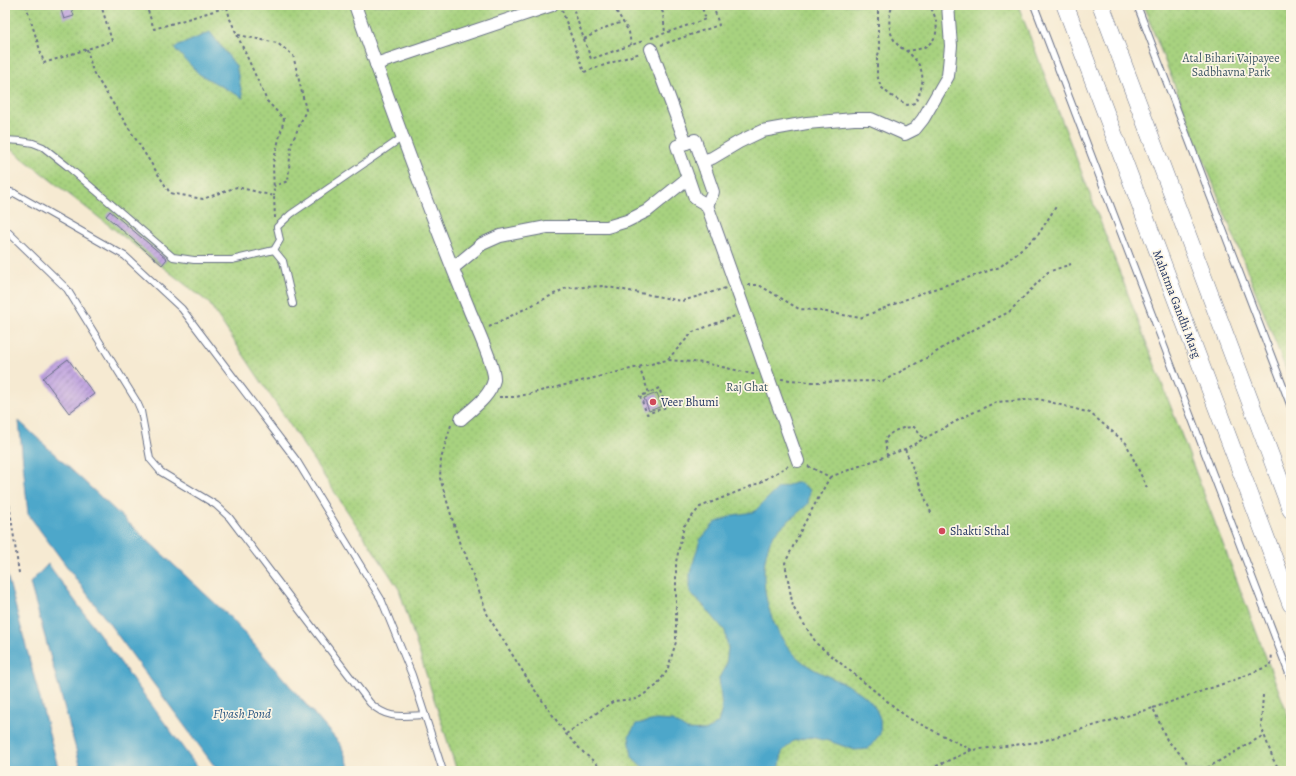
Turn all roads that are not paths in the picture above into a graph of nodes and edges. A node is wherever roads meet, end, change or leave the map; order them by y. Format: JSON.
{"nodes":[{"id":1,"x":355,"y":5,"type":"edge"},
{"id":2,"x":948,"y":5,"type":"edge"},
{"id":3,"x":1034,"y":5,"type":"edge"},
{"id":4,"x":1065,"y":5,"type":"edge"},
{"id":5,"x":1101,"y":5,"type":"edge"},
{"id":6,"x":1137,"y":5,"type":"edge"},
{"id":7,"x":556,"y":6,"type":"edge"},
{"id":8,"x":651,"y":49,"type":"road end"},
{"id":9,"x":376,"y":64,"type":"junction"},
{"id":10,"x":403,"y":137,"type":"junction"},
{"id":11,"x":5,"y":140,"type":"edge"},
{"id":12,"x":686,"y":143,"type":"junction"},
{"id":13,"x":702,"y":161,"type":"junction"},
{"id":14,"x":688,"y":178,"type":"junction"},
{"id":15,"x":5,"y":190,"type":"edge"},
{"id":16,"x":14,"y":193,"type":"junction"},
{"id":17,"x":5,"y":199,"type":"edge"},
{"id":18,"x":707,"y":205,"type":"junction"},
{"id":19,"x":5,"y":229,"type":"edge"},
{"id":20,"x":274,"y":250,"type":"junction"},
{"id":21,"x":453,"y":268,"type":"junction"},
{"id":22,"x":293,"y":304,"type":"dead end"},
{"id":23,"x":1291,"y":407,"type":"edge"},
{"id":24,"x":461,"y":419,"type":"road end"},
{"id":25,"x":798,"y":461,"type":"road end"},
{"id":26,"x":1291,"y":510,"type":"edge"},
{"id":27,"x":1291,"y":604,"type":"edge"},
{"id":28,"x":1291,"y":678,"type":"edge"},
{"id":29,"x":425,"y":715,"type":"junction"},
{"id":30,"x":443,"y":771,"type":"edge"}],
"edges":[{"from":1,"to":9,"type":"street"},
{"from":2,"to":13,"type":"street"},
{"from":3,"to":28,"type":"lane"},
{"from":4,"to":27,"type":"main road","name":"Mahatma Gandhi Marg"},
{"from":5,"to":26,"type":"main road"},
{"from":6,"to":23,"type":"lane"},
{"from":7,"to":9,"type":"street"},
{"from":8,"to":12,"type":"street"},
{"from":9,"to":10,"type":"street"},
{"from":10,"to":20,"type":"lane"},
{"from":10,"to":21,"type":"street"},
{"from":11,"to":20,"type":"lane"},
{"from":12,"to":13,"type":"street"},
{"from":12,"to":14,"type":"street"},
{"from":13,"to":18,"type":"street"},
{"from":14,"to":18,"type":"street"},
{"from":14,"to":21,"type":"street"},
{"from":15,"to":16,"type":"lane"},
{"from":16,"to":17,"type":"lane"},
{"from":16,"to":29,"type":"lane"},
{"from":18,"to":25,"type":"street"},
{"from":19,"to":29,"type":"lane"},
{"from":20,"to":22,"type":"lane"},
{"from":21,"to":24,"type":"street"},
{"from":29,"to":30,"type":"lane"}]}
